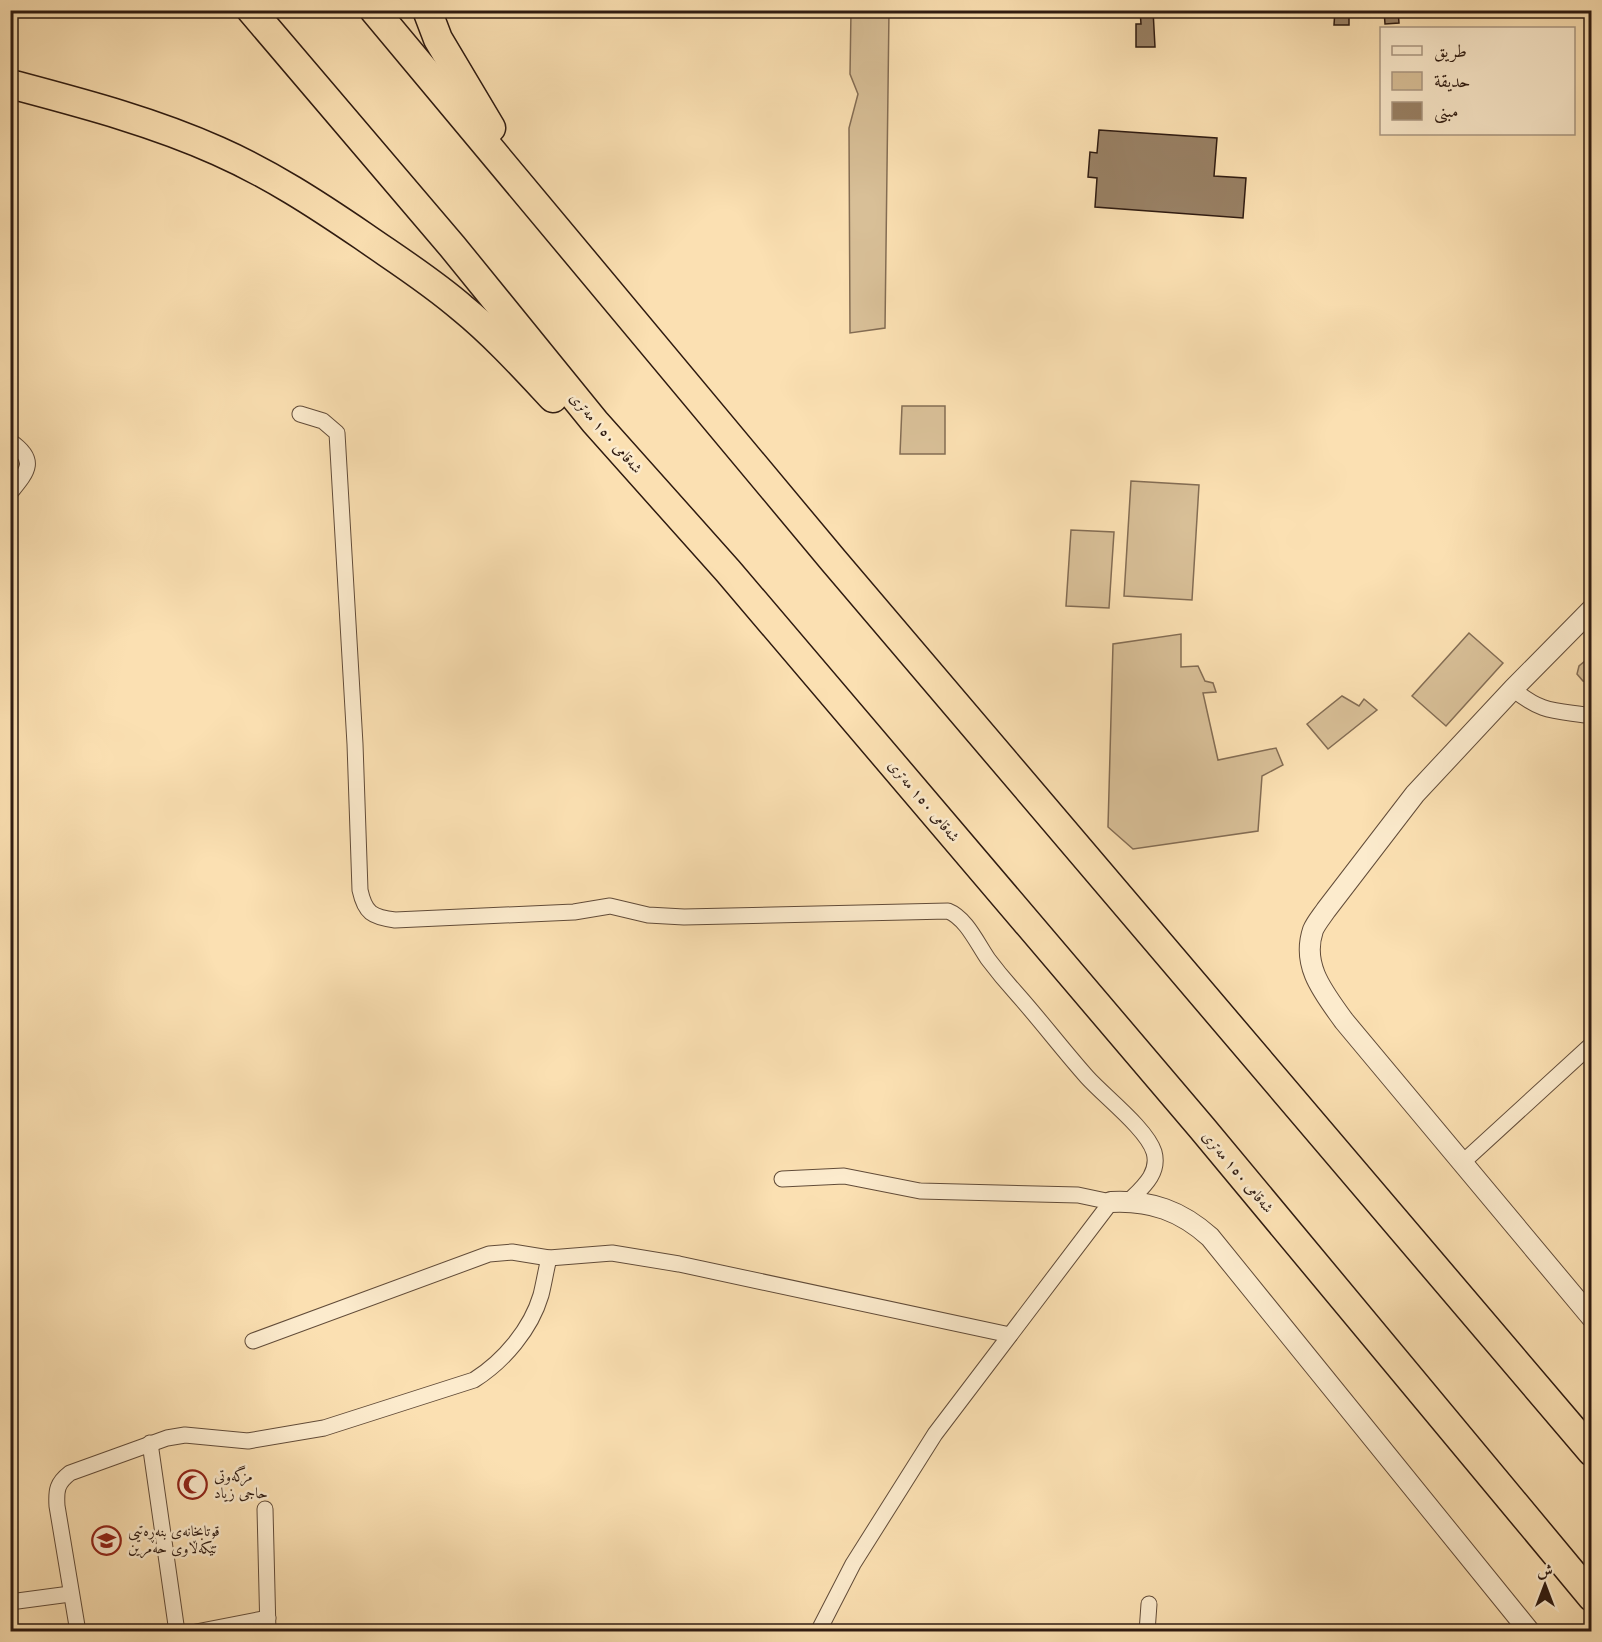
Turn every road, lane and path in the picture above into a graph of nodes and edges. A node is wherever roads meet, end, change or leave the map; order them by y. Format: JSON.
{"nodes":[{"id":1,"x":251,"y":10,"type":"edge"},
{"id":2,"x":374,"y":10,"type":"edge"},
{"id":3,"x":427,"y":10,"type":"edge"},
{"id":4,"x":10,"y":84,"type":"edge"},
{"id":5,"x":538,"y":204,"type":"junction"},
{"id":6,"x":300,"y":414,"type":"dead end"},
{"id":7,"x":10,"y":441,"type":"edge"},
{"id":8,"x":10,"y":493,"type":"edge"},
{"id":9,"x":728,"y":571,"type":"junction"},
{"id":10,"x":1592,"y":609,"type":"edge"},
{"id":11,"x":1513,"y":689,"type":"junction"},
{"id":12,"x":1592,"y":716,"type":"edge"},
{"id":13,"x":1592,"y":1044,"type":"edge"},
{"id":14,"x":1462,"y":1163,"type":"junction"},
{"id":15,"x":782,"y":1179,"type":"dead end"},
{"id":16,"x":1120,"y":1202,"type":"junction"},
{"id":17,"x":549,"y":1258,"type":"junction"},
{"id":18,"x":1592,"y":1318,"type":"edge"},
{"id":19,"x":1010,"y":1335,"type":"junction"},
{"id":20,"x":253,"y":1341,"type":"dead end"},
{"id":21,"x":150,"y":1443,"type":"junction"},
{"id":22,"x":1592,"y":1452,"type":"edge"},
{"id":23,"x":265,"y":1509,"type":"dead end"},
{"id":24,"x":70,"y":1594,"type":"junction"},
{"id":25,"x":1592,"y":1597,"type":"edge"},
{"id":26,"x":10,"y":1602,"type":"edge"},
{"id":27,"x":1149,"y":1604,"type":"dead end"},
{"id":28,"x":268,"y":1625,"type":"edge"},
{"id":29,"x":78,"y":1632,"type":"edge"},
{"id":30,"x":177,"y":1632,"type":"edge"},
{"id":31,"x":196,"y":1632,"type":"edge"},
{"id":32,"x":818,"y":1632,"type":"edge"},
{"id":33,"x":1147,"y":1632,"type":"edge"},
{"id":34,"x":1530,"y":1632,"type":"edge"}],
"edges":[{"from":1,"to":9,"type":"highway","name":"شەقامی ١٥٠ مەتری"},
{"from":2,"to":5,"type":"highway"},
{"from":3,"to":5,"type":"highway"},
{"from":4,"to":9,"type":"highway"},
{"from":5,"to":22,"type":"highway"},
{"from":6,"to":16,"type":"street"},
{"from":7,"to":8,"type":"street"},
{"from":9,"to":25,"type":"highway","name":"شەقامی ١٥٠ مەتری"},
{"from":10,"to":11,"type":"street"},
{"from":11,"to":12,"type":"street"},
{"from":11,"to":14,"type":"street"},
{"from":13,"to":14,"type":"street"},
{"from":14,"to":18,"type":"street"},
{"from":15,"to":16,"type":"street"},
{"from":16,"to":19,"type":"street"},
{"from":16,"to":34,"type":"street"},
{"from":17,"to":19,"type":"street"},
{"from":17,"to":20,"type":"street"},
{"from":17,"to":21,"type":"street"},
{"from":19,"to":32,"type":"street"},
{"from":21,"to":24,"type":"street"},
{"from":21,"to":30,"type":"street"},
{"from":23,"to":28,"type":"street"},
{"from":24,"to":26,"type":"street"},
{"from":24,"to":29,"type":"street"},
{"from":27,"to":33,"type":"street"},
{"from":28,"to":31,"type":"street"}]}
